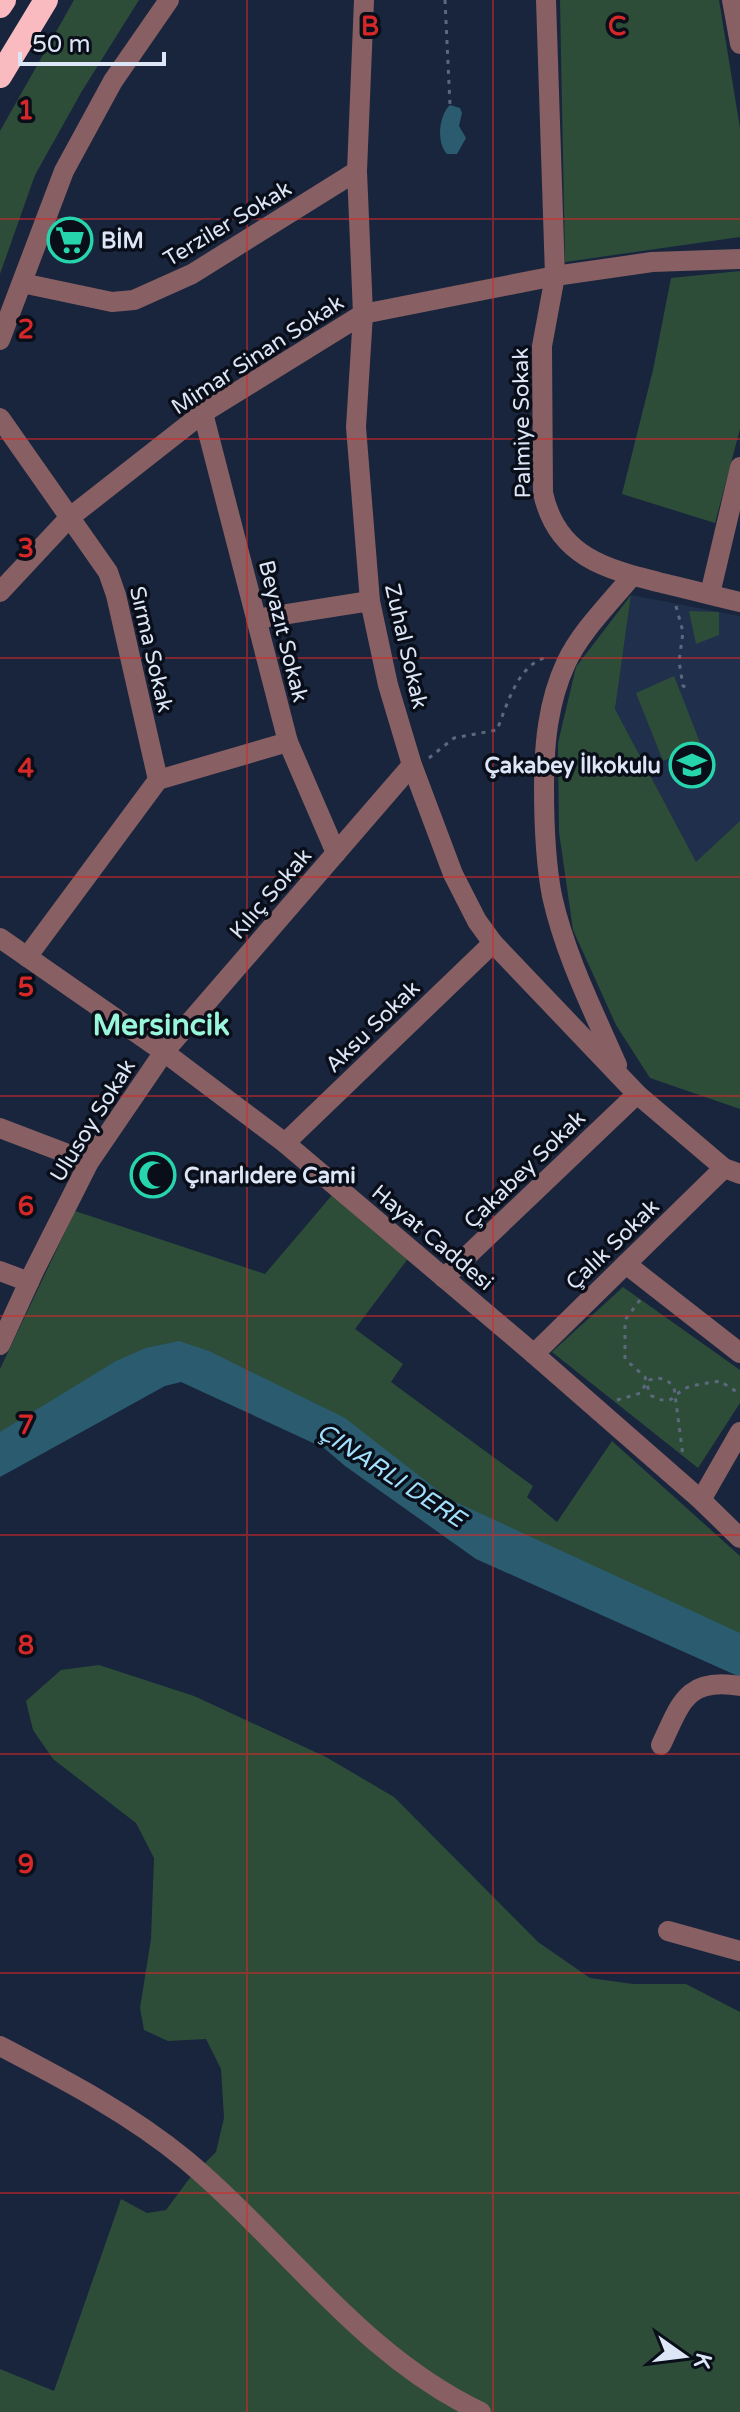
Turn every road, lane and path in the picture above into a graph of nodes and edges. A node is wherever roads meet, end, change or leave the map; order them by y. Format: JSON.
{"nodes":[{"id":1,"x":4,"y":0,"type":"edge"},
{"id":2,"x":46,"y":0,"type":"edge"},
{"id":3,"x":169,"y":0,"type":"edge"},
{"id":4,"x":364,"y":0,"type":"edge"},
{"id":5,"x":445,"y":0,"type":"edge"},
{"id":6,"x":546,"y":0,"type":"edge"},
{"id":7,"x":732,"y":0,"type":"edge"},
{"id":8,"x":0,"y":6,"type":"edge"},
{"id":9,"x":740,"y":44,"type":"edge"},
{"id":10,"x":0,"y":76,"type":"edge"},
{"id":11,"x":450,"y":105,"type":"dead end"},
{"id":12,"x":357,"y":171,"type":"junction"},
{"id":13,"x":740,"y":259,"type":"edge"},
{"id":14,"x":555,"y":276,"type":"junction"},
{"id":15,"x":22,"y":283,"type":"junction"},
{"id":16,"x":363,"y":314,"type":"junction"},
{"id":17,"x":0,"y":340,"type":"edge"},
{"id":18,"x":203,"y":413,"type":"junction"},
{"id":19,"x":0,"y":418,"type":"edge"},
{"id":20,"x":740,"y":467,"type":"edge"},
{"id":21,"x":69,"y":518,"type":"junction"},
{"id":22,"x":632,"y":576,"type":"junction"},
{"id":23,"x":678,"y":587,"type":"junction"},
{"id":24,"x":0,"y":592,"type":"edge"},
{"id":25,"x":710,"y":594,"type":"junction"},
{"id":26,"x":370,"y":601,"type":"junction"},
{"id":27,"x":740,"y":602,"type":"edge"},
{"id":28,"x":256,"y":619,"type":"junction"},
{"id":29,"x":568,"y":659,"type":"junction"},
{"id":30,"x":691,"y":689,"type":"dead end"},
{"id":31,"x":288,"y":742,"type":"junction"},
{"id":32,"x":413,"y":768,"type":"junction"},
{"id":33,"x":158,"y":780,"type":"junction"},
{"id":34,"x":336,"y":853,"type":"junction"},
{"id":35,"x":0,"y":938,"type":"edge"},
{"id":36,"x":493,"y":943,"type":"junction"},
{"id":37,"x":27,"y":957,"type":"junction"},
{"id":38,"x":164,"y":1052,"type":"junction"},
{"id":39,"x":630,"y":1087,"type":"junction"},
{"id":40,"x":0,"y":1128,"type":"edge"},
{"id":41,"x":285,"y":1143,"type":"junction"},
{"id":42,"x":89,"y":1162,"type":"junction"},
{"id":43,"x":732,"y":1171,"type":"edge"},
{"id":44,"x":626,"y":1264,"type":"junction"},
{"id":45,"x":0,"y":1271,"type":"edge"},
{"id":46,"x":444,"y":1278,"type":"junction"},
{"id":47,"x":29,"y":1282,"type":"junction"},
{"id":48,"x":652,"y":1284,"type":"junction"},
{"id":49,"x":0,"y":1345,"type":"edge"},
{"id":50,"x":740,"y":1353,"type":"edge"},
{"id":51,"x":534,"y":1354,"type":"junction"},
{"id":52,"x":647,"y":1381,"type":"junction"},
{"id":53,"x":740,"y":1394,"type":"edge"},
{"id":54,"x":676,"y":1398,"type":"junction"},
{"id":55,"x":612,"y":1399,"type":"dead end"},
{"id":56,"x":740,"y":1432,"type":"edge"},
{"id":57,"x":683,"y":1456,"type":"dead end"},
{"id":58,"x":701,"y":1500,"type":"junction"},
{"id":59,"x":740,"y":1538,"type":"edge"},
{"id":60,"x":740,"y":1686,"type":"edge"},
{"id":61,"x":661,"y":1745,"type":"dead end"},
{"id":62,"x":668,"y":1931,"type":"dead end"},
{"id":63,"x":740,"y":1951,"type":"edge"},
{"id":64,"x":0,"y":2046,"type":"edge"},
{"id":65,"x":481,"y":2412,"type":"edge"}],
"edges":[{"from":1,"to":8,"type":"highway"},
{"from":2,"to":10,"type":"highway"},
{"from":3,"to":15,"type":"street"},
{"from":4,"to":12,"type":"street","name":"Zuhal Sokak"},
{"from":5,"to":11,"type":"path"},
{"from":6,"to":14,"type":"street","name":"Palmiye Sokak"},
{"from":7,"to":9,"type":"street"},
{"from":12,"to":15,"type":"street","name":"Terziler Sokak"},
{"from":12,"to":16,"type":"street","name":"Zuhal Sokak"},
{"from":13,"to":14,"type":"street","name":"Mimar Sinan Sokak"},
{"from":14,"to":16,"type":"street","name":"Mimar Sinan Sokak"},
{"from":14,"to":22,"type":"street","name":"Palmiye Sokak"},
{"from":15,"to":17,"type":"street"},
{"from":16,"to":18,"type":"street","name":"Mimar Sinan Sokak"},
{"from":16,"to":26,"type":"street","name":"Zuhal Sokak"},
{"from":18,"to":21,"type":"street","name":"Mimar Sinan Sokak"},
{"from":18,"to":28,"type":"street","name":"Beyazıt Sokak"},
{"from":19,"to":21,"type":"street","name":"Sırma Sokak"},
{"from":20,"to":25,"type":"street"},
{"from":21,"to":24,"type":"street","name":"Mimar Sinan Sokak"},
{"from":21,"to":33,"type":"street","name":"Sırma Sokak"},
{"from":22,"to":23,"type":"street","name":"Palmiye Sokak"},
{"from":22,"to":29,"type":"street"},
{"from":23,"to":25,"type":"street","name":"Palmiye Sokak"},
{"from":23,"to":30,"type":"path"},
{"from":25,"to":27,"type":"street","name":"Palmiye Sokak"},
{"from":26,"to":28,"type":"street"},
{"from":26,"to":32,"type":"street","name":"Zuhal Sokak"},
{"from":28,"to":31,"type":"street","name":"Beyazıt Sokak"},
{"from":29,"to":32,"type":"path"},
{"from":29,"to":39,"type":"street"},
{"from":31,"to":33,"type":"street"},
{"from":31,"to":34,"type":"street","name":"Beyazıt Sokak"},
{"from":32,"to":34,"type":"street","name":"Kılıç Sokak"},
{"from":32,"to":36,"type":"street","name":"Zuhal Sokak"},
{"from":33,"to":37,"type":"street"},
{"from":34,"to":38,"type":"street","name":"Kılıç Sokak"},
{"from":35,"to":37,"type":"street","name":"Hayat Caddesi"},
{"from":36,"to":39,"type":"street","name":"Zuhal Sokak"},
{"from":36,"to":41,"type":"street","name":"Aksu Sokak"},
{"from":37,"to":38,"type":"street","name":"Hayat Caddesi"},
{"from":38,"to":41,"type":"street","name":"Hayat Caddesi"},
{"from":38,"to":42,"type":"street","name":"Ulusoy Sokak"},
{"from":39,"to":43,"type":"street","name":"Zuhal Sokak"},
{"from":39,"to":46,"type":"street","name":"Çakabey Sokak"},
{"from":40,"to":42,"type":"street"},
{"from":41,"to":46,"type":"street","name":"Hayat Caddesi"},
{"from":42,"to":47,"type":"street","name":"Ulusoy Sokak"},
{"from":43,"to":44,"type":"street","name":"Çalık Sokak"},
{"from":44,"to":48,"type":"street"},
{"from":44,"to":51,"type":"street","name":"Çalık Sokak"},
{"from":45,"to":47,"type":"street"},
{"from":46,"to":51,"type":"street","name":"Hayat Caddesi"},
{"from":47,"to":49,"type":"street","name":"Ulusoy Sokak"},
{"from":48,"to":50,"type":"street"},
{"from":48,"to":52,"type":"path"},
{"from":51,"to":58,"type":"street","name":"Hayat Caddesi"},
{"from":52,"to":54,"type":"path"},
{"from":52,"to":54,"type":"path"},
{"from":52,"to":55,"type":"path"},
{"from":53,"to":54,"type":"path"},
{"from":54,"to":57,"type":"path"},
{"from":56,"to":58,"type":"street"},
{"from":58,"to":59,"type":"street","name":"Hayat Caddesi"},
{"from":60,"to":61,"type":"street"},
{"from":62,"to":63,"type":"street"},
{"from":64,"to":65,"type":"street"}]}
